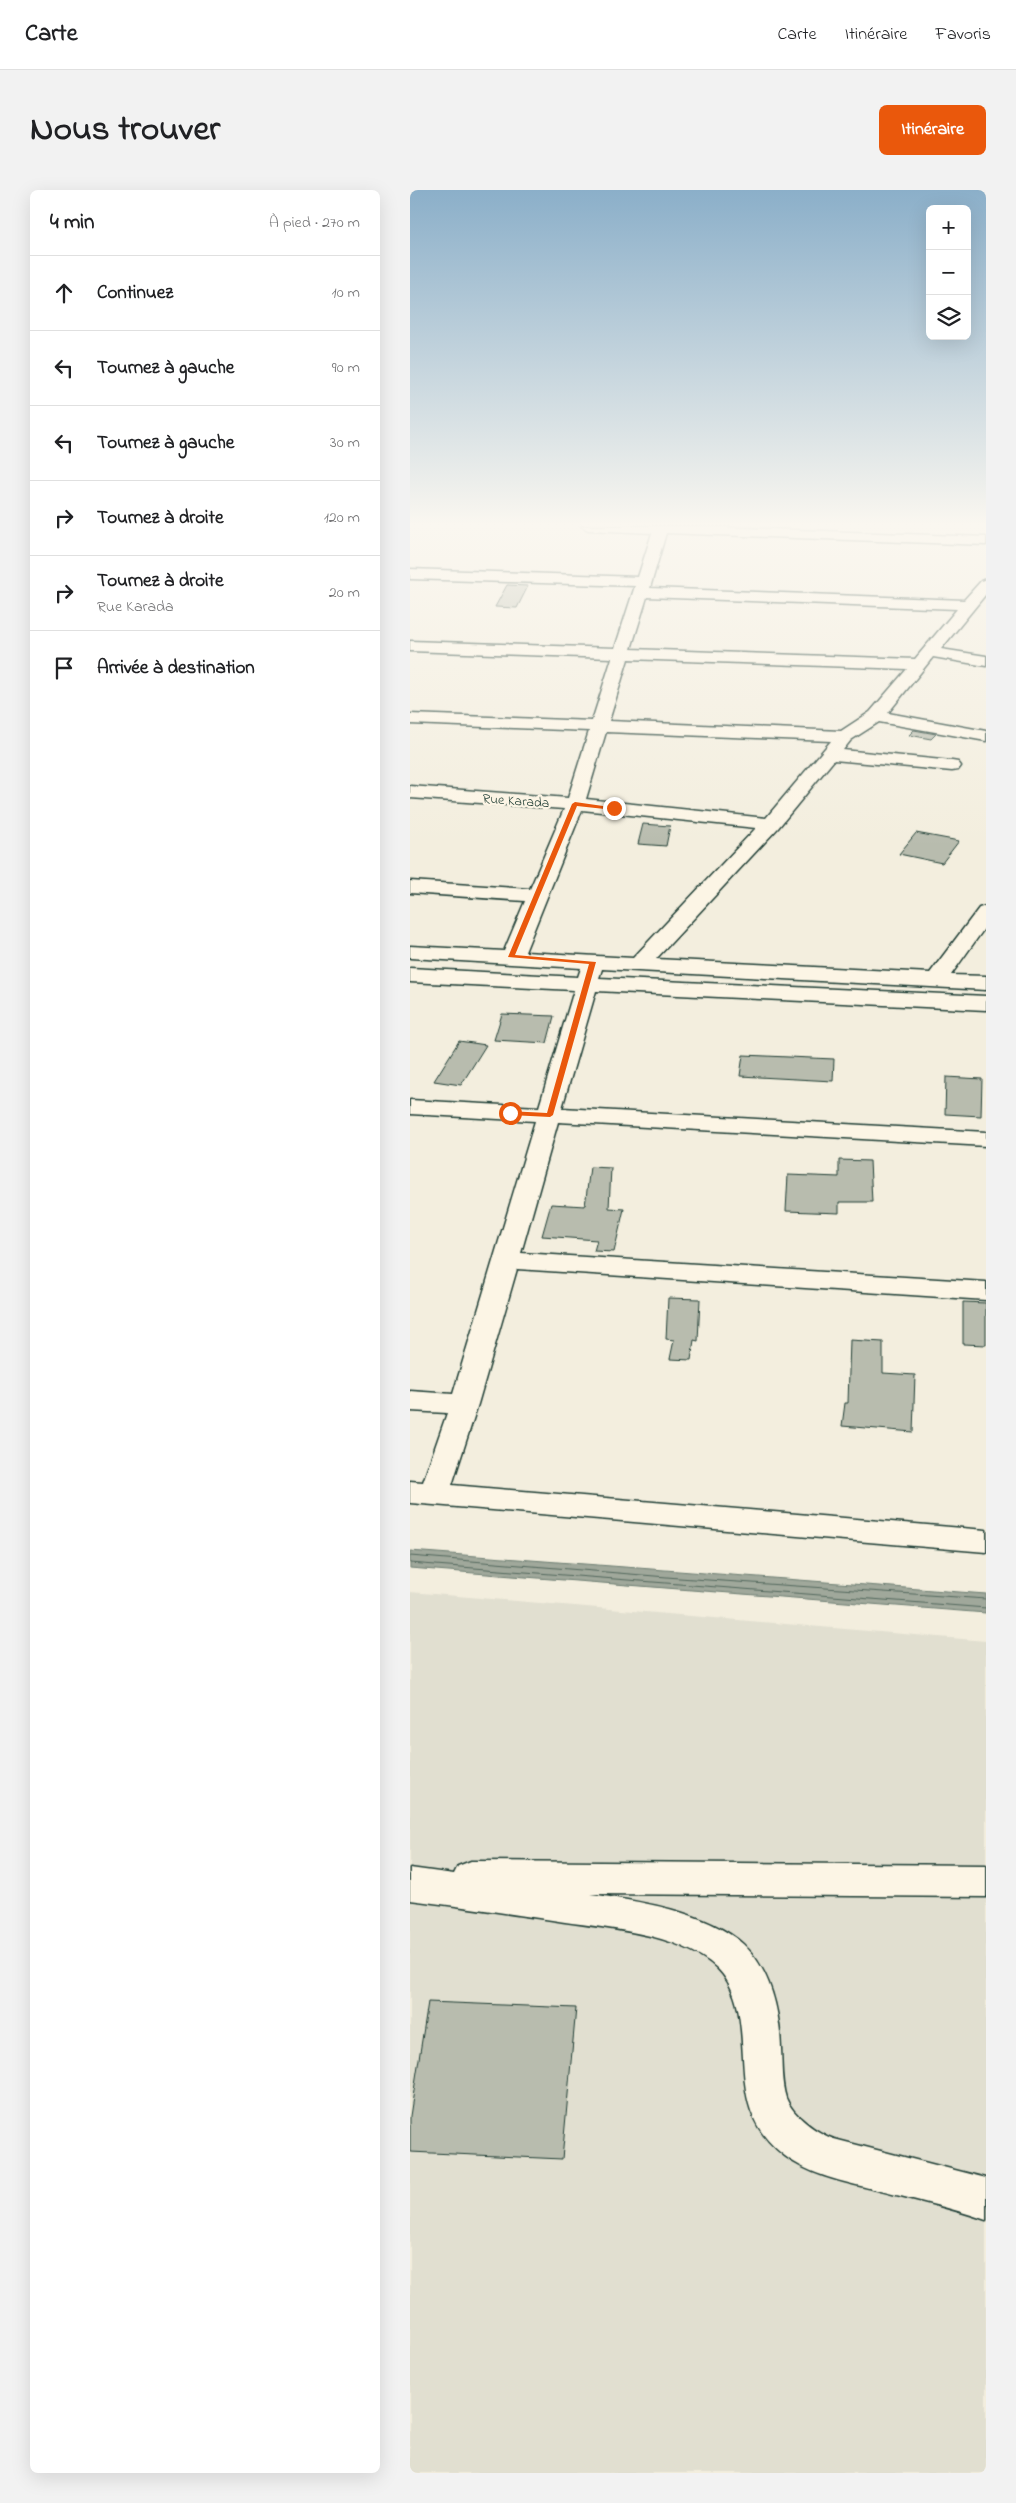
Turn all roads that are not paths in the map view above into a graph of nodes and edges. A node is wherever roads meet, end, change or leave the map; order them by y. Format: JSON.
{"nodes":[{"id":1,"x":628,"y":633,"type":"edge"},
{"id":2,"x":949,"y":633,"type":"edge"},
{"id":3,"x":410,"y":646,"type":"edge"},
{"id":4,"x":622,"y":653,"type":"junction"},
{"id":5,"x":925,"y":658,"type":"junction"},
{"id":6,"x":986,"y":661,"type":"edge"},
{"id":7,"x":876,"y":716,"type":"junction"},
{"id":8,"x":410,"y":719,"type":"edge"},
{"id":9,"x":599,"y":728,"type":"junction"},
{"id":10,"x":845,"y":736,"type":"junction"},
{"id":11,"x":986,"y":736,"type":"edge"},
{"id":12,"x":828,"y":754,"type":"junction"},
{"id":13,"x":952,"y":766,"type":"dead end"},
{"id":14,"x":410,"y":792,"type":"edge"},
{"id":15,"x":575,"y":804,"type":"junction"},
{"id":16,"x":770,"y":824,"type":"junction"},
{"id":17,"x":410,"y":887,"type":"edge"},
{"id":18,"x":536,"y":896,"type":"junction"},
{"id":19,"x":986,"y":912,"type":"edge"},
{"id":20,"x":410,"y":952,"type":"edge"},
{"id":21,"x":512,"y":957,"type":"junction"},
{"id":22,"x":638,"y":965,"type":"junction"},
{"id":23,"x":589,"y":972,"type":"junction"},
{"id":24,"x":410,"y":975,"type":"edge"},
{"id":25,"x":936,"y":980,"type":"junction"},
{"id":26,"x":986,"y":983,"type":"edge"},
{"id":27,"x":986,"y":1003,"type":"edge"},
{"id":28,"x":410,"y":1107,"type":"edge"},
{"id":29,"x":550,"y":1115,"type":"junction"},
{"id":30,"x":986,"y":1139,"type":"edge"},
{"id":31,"x":508,"y":1260,"type":"junction"},
{"id":32,"x":986,"y":1291,"type":"edge"},
{"id":33,"x":410,"y":1401,"type":"edge"},
{"id":34,"x":464,"y":1404,"type":"junction"},
{"id":35,"x":422,"y":1492,"type":"edge"},
{"id":36,"x":986,"y":1541,"type":"edge"},
{"id":37,"x":410,"y":1877,"type":"edge"},
{"id":38,"x":986,"y":1881,"type":"edge"},
{"id":39,"x":410,"y":1884,"type":"edge"},
{"id":40,"x":986,"y":2199,"type":"edge"}],
"edges":[{"from":1,"to":4,"type":"street"},
{"from":2,"to":5,"type":"street"},
{"from":3,"to":4,"type":"street"},
{"from":4,"to":5,"type":"street"},
{"from":4,"to":9,"type":"street"},
{"from":5,"to":6,"type":"street"},
{"from":5,"to":7,"type":"street"},
{"from":7,"to":10,"type":"street"},
{"from":7,"to":11,"type":"street"},
{"from":8,"to":9,"type":"street"},
{"from":9,"to":10,"type":"street"},
{"from":9,"to":15,"type":"street"},
{"from":10,"to":12,"type":"street"},
{"from":12,"to":13,"type":"street"},
{"from":12,"to":16,"type":"street"},
{"from":14,"to":15,"type":"street","name":"Rue Karada"},
{"from":15,"to":16,"type":"street","name":"Rue Karada"},
{"from":15,"to":18,"type":"street"},
{"from":16,"to":22,"type":"street"},
{"from":17,"to":18,"type":"street"},
{"from":18,"to":21,"type":"street"},
{"from":19,"to":25,"type":"street"},
{"from":20,"to":21,"type":"street"},
{"from":21,"to":23,"type":"street"},
{"from":22,"to":23,"type":"street"},
{"from":22,"to":25,"type":"street"},
{"from":23,"to":24,"type":"street"},
{"from":23,"to":27,"type":"street"},
{"from":23,"to":29,"type":"street"},
{"from":25,"to":26,"type":"street"},
{"from":28,"to":29,"type":"street"},
{"from":29,"to":30,"type":"street"},
{"from":29,"to":31,"type":"street"},
{"from":31,"to":32,"type":"street"},
{"from":31,"to":34,"type":"street"},
{"from":33,"to":34,"type":"street"},
{"from":34,"to":35,"type":"street"},
{"from":35,"to":36,"type":"street"},
{"from":37,"to":38,"type":"street"},
{"from":39,"to":40,"type":"street"}]}
